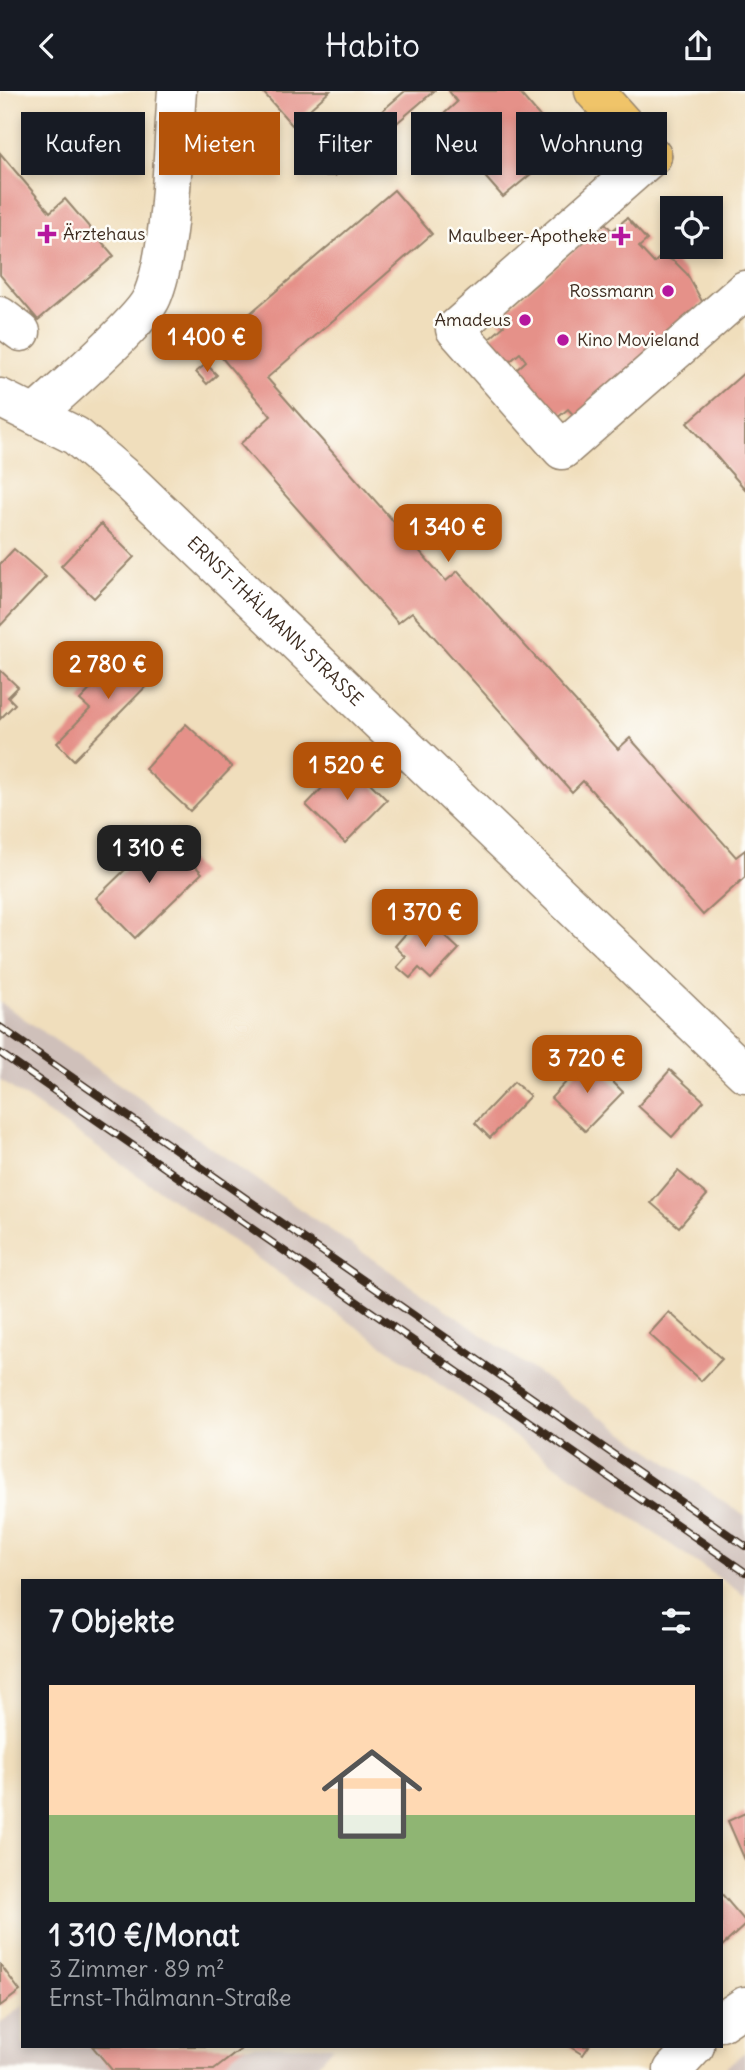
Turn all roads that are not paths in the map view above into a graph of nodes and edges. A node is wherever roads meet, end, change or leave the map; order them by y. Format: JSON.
{"nodes":[{"id":1,"x":177,"y":91,"type":"edge"},
{"id":2,"x":594,"y":91,"type":"edge"},
{"id":3,"x":613,"y":112,"type":"edge"},
{"id":4,"x":631,"y":175,"type":"edge"},
{"id":5,"x":745,"y":290,"type":"edge"},
{"id":6,"x":0,"y":398,"type":"edge"},
{"id":7,"x":36,"y":414,"type":"junction"},
{"id":8,"x":745,"y":1073,"type":"edge"},
{"id":9,"x":745,"y":2006,"type":"edge"},
{"id":10,"x":723,"y":2021,"type":"edge"},
{"id":11,"x":693,"y":2048,"type":"edge"},
{"id":12,"x":673,"y":2070,"type":"edge"}],
"edges":[{"from":1,"to":7,"type":"street"},
{"from":2,"to":3,"type":"main road"},
{"from":4,"to":5,"type":"street"},
{"from":6,"to":7,"type":"street","name":"ERNST-THÄLMANN-STRASSE"},
{"from":7,"to":8,"type":"street","name":"ERNST-THÄLMANN-STRASSE"},
{"from":9,"to":10,"type":"street"},
{"from":11,"to":12,"type":"street"}]}
